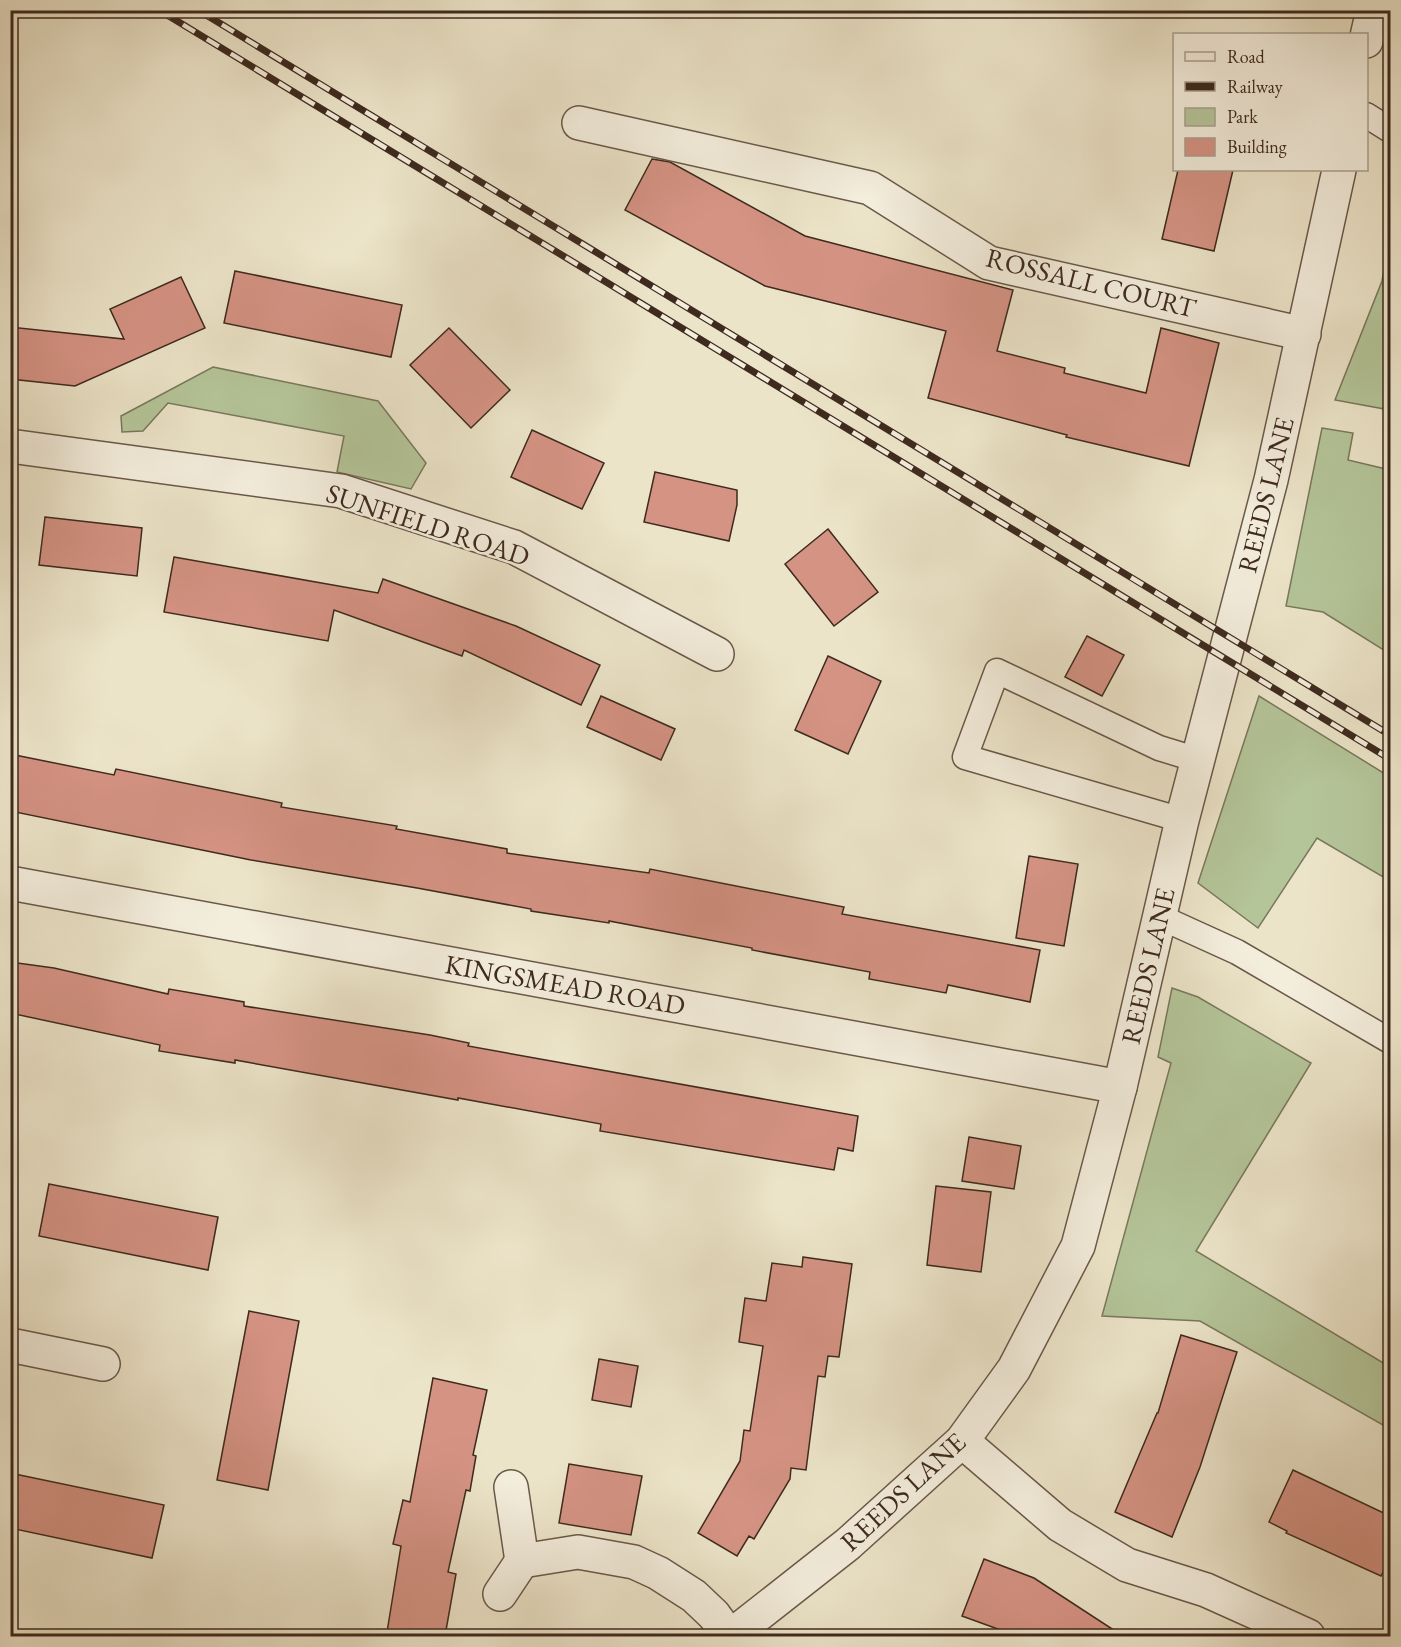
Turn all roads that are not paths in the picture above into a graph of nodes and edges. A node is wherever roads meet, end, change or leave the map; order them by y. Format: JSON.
{"nodes":[{"id":1,"x":1373,"y":10,"type":"edge"},
{"id":2,"x":1368,"y":33,"type":"edge"},
{"id":3,"x":1368,"y":116,"type":"edge"},
{"id":4,"x":579,"y":123,"type":"dead end"},
{"id":5,"x":1390,"y":130,"type":"edge"},
{"id":6,"x":1339,"y":171,"type":"edge"},
{"id":7,"x":1304,"y":334,"type":"junction"},
{"id":8,"x":10,"y":446,"type":"edge"},
{"id":9,"x":717,"y":654,"type":"dead end"},
{"id":10,"x":1198,"y":760,"type":"junction"},
{"id":11,"x":1182,"y":819,"type":"junction"},
{"id":12,"x":10,"y":883,"type":"edge"},
{"id":13,"x":1160,"y":917,"type":"junction"},
{"id":14,"x":1390,"y":1041,"type":"edge"},
{"id":15,"x":1120,"y":1087,"type":"junction"},
{"id":16,"x":10,"y":1345,"type":"edge"},
{"id":17,"x":103,"y":1364,"type":"dead end"},
{"id":18,"x":962,"y":1441,"type":"junction"},
{"id":19,"x":511,"y":1487,"type":"dead end"},
{"id":20,"x":522,"y":1561,"type":"junction"},
{"id":21,"x":500,"y":1594,"type":"dead end"},
{"id":22,"x":730,"y":1636,"type":"edge"},
{"id":23,"x":1308,"y":1636,"type":"edge"}],
"edges":[{"from":1,"to":2,"type":"street"},
{"from":3,"to":5,"type":"lane"},
{"from":4,"to":7,"type":"street","name":"ROSSALL COURT"},
{"from":6,"to":7,"type":"street","name":"REEDS LANE"},
{"from":7,"to":10,"type":"street","name":"REEDS LANE"},
{"from":8,"to":9,"type":"street","name":"SUNFIELD ROAD"},
{"from":10,"to":11,"type":"street","name":"REEDS LANE"},
{"from":10,"to":11,"type":"lane"},
{"from":11,"to":13,"type":"street","name":"REEDS LANE"},
{"from":12,"to":15,"type":"street","name":"KINGSMEAD ROAD"},
{"from":13,"to":14,"type":"lane"},
{"from":13,"to":15,"type":"street","name":"REEDS LANE"},
{"from":15,"to":18,"type":"street","name":"REEDS LANE"},
{"from":16,"to":17,"type":"street"},
{"from":18,"to":22,"type":"street","name":"REEDS LANE"},
{"from":18,"to":23,"type":"street"},
{"from":19,"to":20,"type":"street"},
{"from":20,"to":21,"type":"street"},
{"from":20,"to":22,"type":"street"}]}
